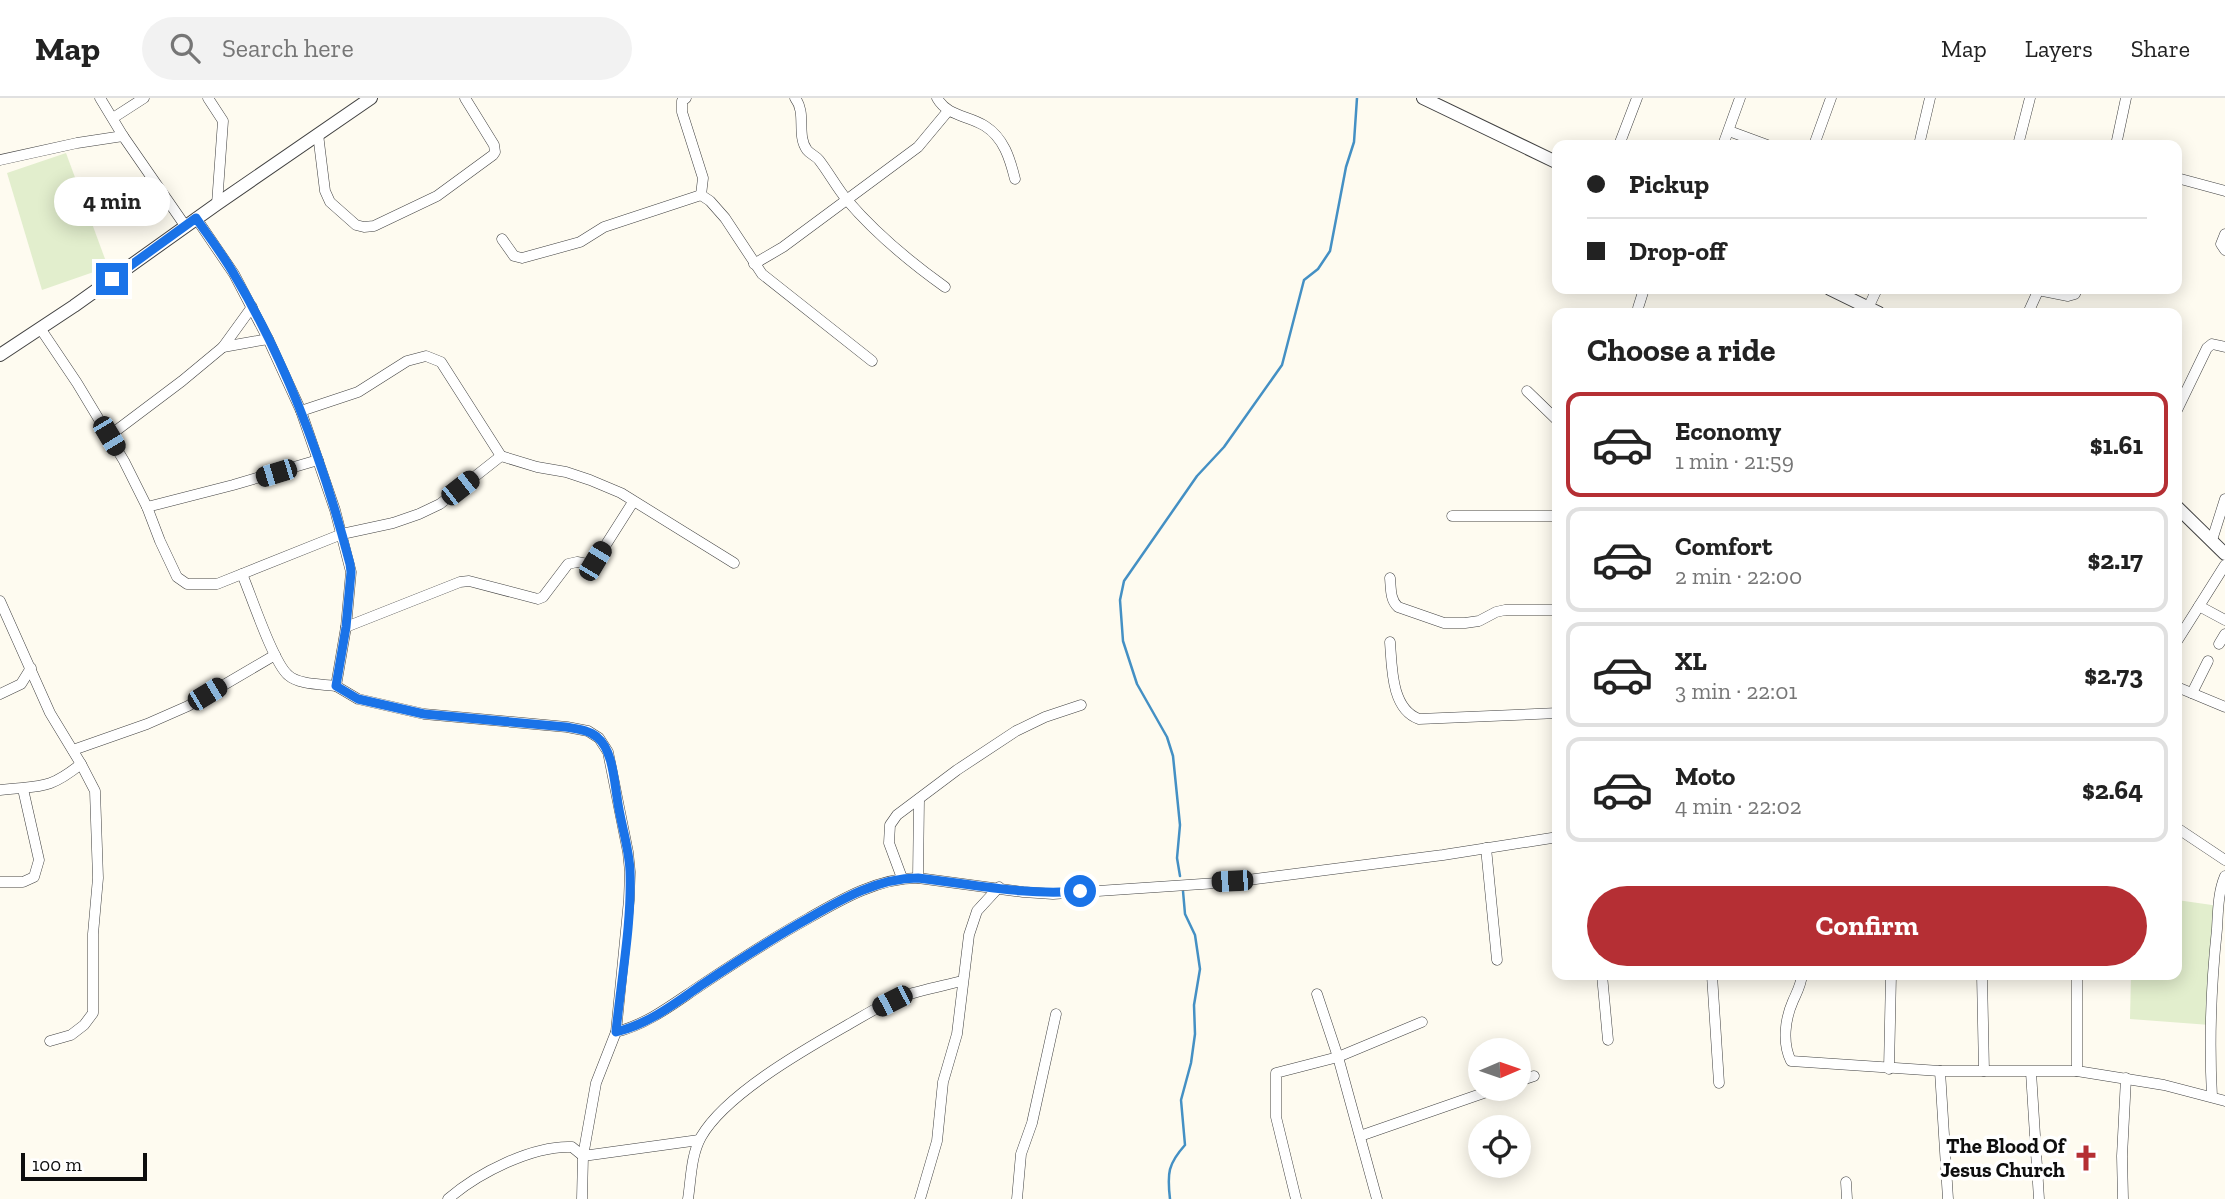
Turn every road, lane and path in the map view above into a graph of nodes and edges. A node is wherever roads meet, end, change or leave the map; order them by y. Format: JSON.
{"nodes":[{"id":1,"x":100,"y":98,"type":"edge"},
{"id":2,"x":144,"y":98,"type":"edge"},
{"id":3,"x":208,"y":98,"type":"edge"},
{"id":4,"x":371,"y":98,"type":"edge"},
{"id":5,"x":465,"y":98,"type":"edge"},
{"id":6,"x":686,"y":98,"type":"edge"},
{"id":7,"x":795,"y":98,"type":"edge"},
{"id":8,"x":937,"y":98,"type":"edge"},
{"id":9,"x":1423,"y":98,"type":"edge"},
{"id":10,"x":1637,"y":98,"type":"edge"},
{"id":11,"x":1740,"y":98,"type":"edge"},
{"id":12,"x":1831,"y":98,"type":"edge"},
{"id":13,"x":1930,"y":98,"type":"edge"},
{"id":14,"x":2029,"y":98,"type":"edge"},
{"id":15,"x":2126,"y":98,"type":"edge"},
{"id":16,"x":948,"y":111,"type":"junction"},
{"id":17,"x":113,"y":118,"type":"junction"},
{"id":18,"x":1729,"y":131,"type":"junction"},
{"id":19,"x":318,"y":134,"type":"junction"},
{"id":20,"x":123,"y":136,"type":"junction"},
{"id":21,"x":1621,"y":140,"type":"edge"},
{"id":22,"x":1725,"y":140,"type":"edge"},
{"id":23,"x":1753,"y":140,"type":"edge"},
{"id":24,"x":1817,"y":140,"type":"edge"},
{"id":25,"x":1920,"y":140,"type":"edge"},
{"id":26,"x":2019,"y":140,"type":"edge"},
{"id":27,"x":2117,"y":140,"type":"edge"},
{"id":28,"x":0,"y":160,"type":"edge"},
{"id":29,"x":1552,"y":160,"type":"edge"},
{"id":30,"x":1015,"y":179,"type":"dead end"},
{"id":31,"x":2182,"y":179,"type":"edge"},
{"id":32,"x":2225,"y":191,"type":"edge"},
{"id":33,"x":701,"y":195,"type":"junction"},
{"id":34,"x":848,"y":201,"type":"junction"},
{"id":35,"x":217,"y":204,"type":"junction"},
{"id":36,"x":196,"y":218,"type":"junction"},
{"id":37,"x":186,"y":227,"type":"junction"},
{"id":38,"x":2225,"y":234,"type":"edge"},
{"id":39,"x":502,"y":239,"type":"dead end"},
{"id":40,"x":2225,"y":250,"type":"edge"},
{"id":41,"x":754,"y":264,"type":"junction"},
{"id":42,"x":945,"y":287,"type":"dead end"},
{"id":43,"x":1840,"y":294,"type":"edge"},
{"id":44,"x":2057,"y":294,"type":"edge"},
{"id":45,"x":2075,"y":294,"type":"edge"},
{"id":46,"x":252,"y":307,"type":"junction"},
{"id":47,"x":1868,"y":308,"type":"edge"},
{"id":48,"x":40,"y":328,"type":"junction"},
{"id":49,"x":268,"y":339,"type":"junction"},
{"id":50,"x":223,"y":347,"type":"junction"},
{"id":51,"x":2225,"y":347,"type":"edge"},
{"id":52,"x":0,"y":355,"type":"edge"},
{"id":53,"x":872,"y":361,"type":"dead end"},
{"id":54,"x":1527,"y":391,"type":"dead end"},
{"id":55,"x":2182,"y":400,"type":"edge"},
{"id":56,"x":301,"y":411,"type":"junction"},
{"id":57,"x":1552,"y":415,"type":"edge"},
{"id":58,"x":109,"y":436,"type":"junction"},
{"id":59,"x":501,"y":456,"type":"junction"},
{"id":60,"x":318,"y":460,"type":"junction"},
{"id":61,"x":2225,"y":499,"type":"edge"},
{"id":62,"x":633,"y":502,"type":"junction"},
{"id":63,"x":148,"y":507,"type":"junction"},
{"id":64,"x":2182,"y":512,"type":"edge"},
{"id":65,"x":1452,"y":516,"type":"dead end"},
{"id":66,"x":1552,"y":516,"type":"edge"},
{"id":67,"x":342,"y":534,"type":"junction"},
{"id":68,"x":2212,"y":540,"type":"junction"},
{"id":69,"x":2225,"y":554,"type":"edge"},
{"id":70,"x":734,"y":563,"type":"dead end"},
{"id":71,"x":2225,"y":565,"type":"edge"},
{"id":72,"x":242,"y":574,"type":"junction"},
{"id":73,"x":1390,"y":578,"type":"dead end"},
{"id":74,"x":0,"y":601,"type":"edge"},
{"id":75,"x":2199,"y":606,"type":"junction"},
{"id":76,"x":1552,"y":610,"type":"edge"},
{"id":77,"x":2225,"y":620,"type":"edge"},
{"id":78,"x":346,"y":627,"type":"junction"},
{"id":79,"x":2182,"y":633,"type":"edge"},
{"id":80,"x":2225,"y":634,"type":"edge"},
{"id":81,"x":1390,"y":642,"type":"dead end"},
{"id":82,"x":2219,"y":644,"type":"dead end"},
{"id":83,"x":275,"y":655,"type":"junction"},
{"id":84,"x":2208,"y":661,"type":"dead end"},
{"id":85,"x":31,"y":668,"type":"junction"},
{"id":86,"x":336,"y":686,"type":"junction"},
{"id":87,"x":2182,"y":689,"type":"edge"},
{"id":88,"x":2192,"y":693,"type":"junction"},
{"id":89,"x":0,"y":694,"type":"edge"},
{"id":90,"x":1081,"y":705,"type":"dead end"},
{"id":91,"x":2225,"y":707,"type":"edge"},
{"id":92,"x":1552,"y":713,"type":"edge"},
{"id":93,"x":73,"y":750,"type":"junction"},
{"id":94,"x":81,"y":764,"type":"junction"},
{"id":95,"x":23,"y":789,"type":"junction"},
{"id":96,"x":0,"y":790,"type":"edge"},
{"id":97,"x":919,"y":799,"type":"junction"},
{"id":98,"x":2182,"y":831,"type":"edge"},
{"id":99,"x":1552,"y":837,"type":"edge"},
{"id":100,"x":1486,"y":848,"type":"junction"},
{"id":101,"x":2224,"y":856,"type":"edge"},
{"id":102,"x":2225,"y":876,"type":"edge"},
{"id":103,"x":902,"y":878,"type":"junction"},
{"id":104,"x":918,"y":878,"type":"junction"},
{"id":105,"x":0,"y":882,"type":"edge"},
{"id":106,"x":999,"y":887,"type":"junction"},
{"id":107,"x":1496,"y":960,"type":"dead end"},
{"id":108,"x":1602,"y":980,"type":"edge"},
{"id":109,"x":1712,"y":980,"type":"edge"},
{"id":110,"x":1801,"y":980,"type":"edge"},
{"id":111,"x":1891,"y":980,"type":"edge"},
{"id":112,"x":1982,"y":980,"type":"edge"},
{"id":113,"x":2077,"y":980,"type":"edge"},
{"id":114,"x":962,"y":981,"type":"junction"},
{"id":115,"x":1317,"y":994,"type":"dead end"},
{"id":116,"x":1056,"y":1014,"type":"dead end"},
{"id":117,"x":1422,"y":1022,"type":"dead end"},
{"id":118,"x":616,"y":1032,"type":"junction"},
{"id":119,"x":1608,"y":1040,"type":"dead end"},
{"id":120,"x":50,"y":1041,"type":"dead end"},
{"id":121,"x":1338,"y":1057,"type":"junction"},
{"id":122,"x":1889,"y":1069,"type":"junction"},
{"id":123,"x":1940,"y":1071,"type":"junction"},
{"id":124,"x":1984,"y":1071,"type":"junction"},
{"id":125,"x":2077,"y":1071,"type":"junction"},
{"id":126,"x":2031,"y":1072,"type":"junction"},
{"id":127,"x":1534,"y":1076,"type":"dead end"},
{"id":128,"x":1531,"y":1077,"type":"edge"},
{"id":129,"x":2126,"y":1078,"type":"junction"},
{"id":130,"x":1719,"y":1083,"type":"dead end"},
{"id":131,"x":2212,"y":1097,"type":"junction"},
{"id":132,"x":1468,"y":1098,"type":"edge"},
{"id":133,"x":2225,"y":1101,"type":"edge"},
{"id":134,"x":1360,"y":1136,"type":"junction"},
{"id":135,"x":699,"y":1140,"type":"junction"},
{"id":136,"x":583,"y":1156,"type":"junction"},
{"id":137,"x":1846,"y":1182,"type":"dead end"},
{"id":138,"x":923,"y":1198,"type":"edge"},
{"id":139,"x":448,"y":1199,"type":"edge"},
{"id":140,"x":582,"y":1199,"type":"edge"},
{"id":141,"x":688,"y":1199,"type":"edge"},
{"id":142,"x":1017,"y":1199,"type":"edge"},
{"id":143,"x":1296,"y":1199,"type":"edge"},
{"id":144,"x":1377,"y":1199,"type":"edge"},
{"id":145,"x":1847,"y":1199,"type":"edge"},
{"id":146,"x":1948,"y":1199,"type":"edge"},
{"id":147,"x":2039,"y":1199,"type":"edge"},
{"id":148,"x":2123,"y":1199,"type":"edge"}],
"edges":[{"from":1,"to":17,"type":"street"},
{"from":2,"to":17,"type":"street"},
{"from":3,"to":35,"type":"street"},
{"from":4,"to":19,"type":"street"},
{"from":5,"to":19,"type":"street"},
{"from":6,"to":33,"type":"street"},
{"from":7,"to":34,"type":"street"},
{"from":8,"to":16,"type":"street"},
{"from":9,"to":29,"type":"street"},
{"from":10,"to":21,"type":"street"},
{"from":11,"to":18,"type":"street"},
{"from":12,"to":24,"type":"street"},
{"from":13,"to":25,"type":"street"},
{"from":14,"to":26,"type":"street"},
{"from":15,"to":27,"type":"street"},
{"from":16,"to":30,"type":"street"},
{"from":16,"to":34,"type":"street"},
{"from":17,"to":20,"type":"street"},
{"from":18,"to":22,"type":"street"},
{"from":18,"to":23,"type":"street"},
{"from":19,"to":35,"type":"street"},
{"from":20,"to":28,"type":"street"},
{"from":20,"to":37,"type":"street"},
{"from":31,"to":32,"type":"street"},
{"from":33,"to":39,"type":"street"},
{"from":33,"to":41,"type":"street"},
{"from":34,"to":41,"type":"street"},
{"from":34,"to":42,"type":"street"},
{"from":35,"to":36,"type":"street"},
{"from":36,"to":37,"type":"street"},
{"from":36,"to":46,"type":"street"},
{"from":37,"to":48,"type":"street"},
{"from":38,"to":40,"type":"street"},
{"from":41,"to":53,"type":"street"},
{"from":43,"to":47,"type":"street"},
{"from":44,"to":45,"type":"street"},
{"from":46,"to":49,"type":"street"},
{"from":46,"to":50,"type":"street"},
{"from":48,"to":52,"type":"street"},
{"from":48,"to":58,"type":"street"},
{"from":49,"to":50,"type":"street"},
{"from":49,"to":56,"type":"street"},
{"from":50,"to":58,"type":"street"},
{"from":51,"to":55,"type":"street"},
{"from":54,"to":57,"type":"street"},
{"from":56,"to":59,"type":"street"},
{"from":56,"to":60,"type":"street"},
{"from":58,"to":63,"type":"street"},
{"from":59,"to":62,"type":"street"},
{"from":59,"to":67,"type":"street"},
{"from":60,"to":63,"type":"street"},
{"from":60,"to":67,"type":"street"},
{"from":61,"to":68,"type":"street"},
{"from":62,"to":70,"type":"street"},
{"from":62,"to":78,"type":"street"},
{"from":63,"to":72,"type":"street"},
{"from":64,"to":68,"type":"street"},
{"from":65,"to":66,"type":"street"},
{"from":67,"to":72,"type":"street"},
{"from":67,"to":78,"type":"street"},
{"from":68,"to":69,"type":"street"},
{"from":71,"to":75,"type":"street"},
{"from":72,"to":83,"type":"street"},
{"from":73,"to":76,"type":"street"},
{"from":74,"to":85,"type":"street"},
{"from":75,"to":77,"type":"street"},
{"from":75,"to":79,"type":"street"},
{"from":78,"to":86,"type":"street"},
{"from":80,"to":82,"type":"street"},
{"from":81,"to":92,"type":"street"},
{"from":83,"to":86,"type":"street"},
{"from":83,"to":93,"type":"street"},
{"from":84,"to":88,"type":"street"},
{"from":85,"to":89,"type":"street"},
{"from":85,"to":93,"type":"street"},
{"from":86,"to":118,"type":"street"},
{"from":87,"to":88,"type":"street"},
{"from":88,"to":91,"type":"street"},
{"from":90,"to":97,"type":"street"},
{"from":93,"to":94,"type":"street"},
{"from":94,"to":95,"type":"street"},
{"from":94,"to":120,"type":"street"},
{"from":95,"to":96,"type":"street"},
{"from":95,"to":105,"type":"street"},
{"from":97,"to":103,"type":"street"},
{"from":97,"to":104,"type":"street"},
{"from":98,"to":101,"type":"street"},
{"from":99,"to":100,"type":"street"},
{"from":100,"to":106,"type":"street"},
{"from":100,"to":107,"type":"street"},
{"from":102,"to":131,"type":"street"},
{"from":103,"to":104,"type":"street"},
{"from":103,"to":118,"type":"street"},
{"from":104,"to":106,"type":"street"},
{"from":106,"to":114,"type":"street"},
{"from":108,"to":119,"type":"street"},
{"from":109,"to":130,"type":"street"},
{"from":110,"to":122,"type":"street"},
{"from":111,"to":122,"type":"street"},
{"from":112,"to":124,"type":"street"},
{"from":113,"to":125,"type":"street"},
{"from":114,"to":135,"type":"street"},
{"from":114,"to":138,"type":"street"},
{"from":115,"to":121,"type":"street"},
{"from":116,"to":142,"type":"street"},
{"from":117,"to":121,"type":"street"},
{"from":118,"to":136,"type":"street"},
{"from":121,"to":134,"type":"street"},
{"from":121,"to":143,"type":"street"},
{"from":122,"to":123,"type":"street"},
{"from":123,"to":124,"type":"street"},
{"from":123,"to":146,"type":"street"},
{"from":124,"to":126,"type":"street"},
{"from":125,"to":126,"type":"street"},
{"from":125,"to":129,"type":"street"},
{"from":126,"to":147,"type":"street"},
{"from":127,"to":128,"type":"street"},
{"from":129,"to":131,"type":"street"},
{"from":129,"to":148,"type":"street"},
{"from":131,"to":133,"type":"street"},
{"from":132,"to":134,"type":"street"},
{"from":134,"to":144,"type":"street"},
{"from":135,"to":136,"type":"street"},
{"from":135,"to":141,"type":"street"},
{"from":136,"to":139,"type":"street"},
{"from":136,"to":140,"type":"street"},
{"from":137,"to":145,"type":"street"}]}
